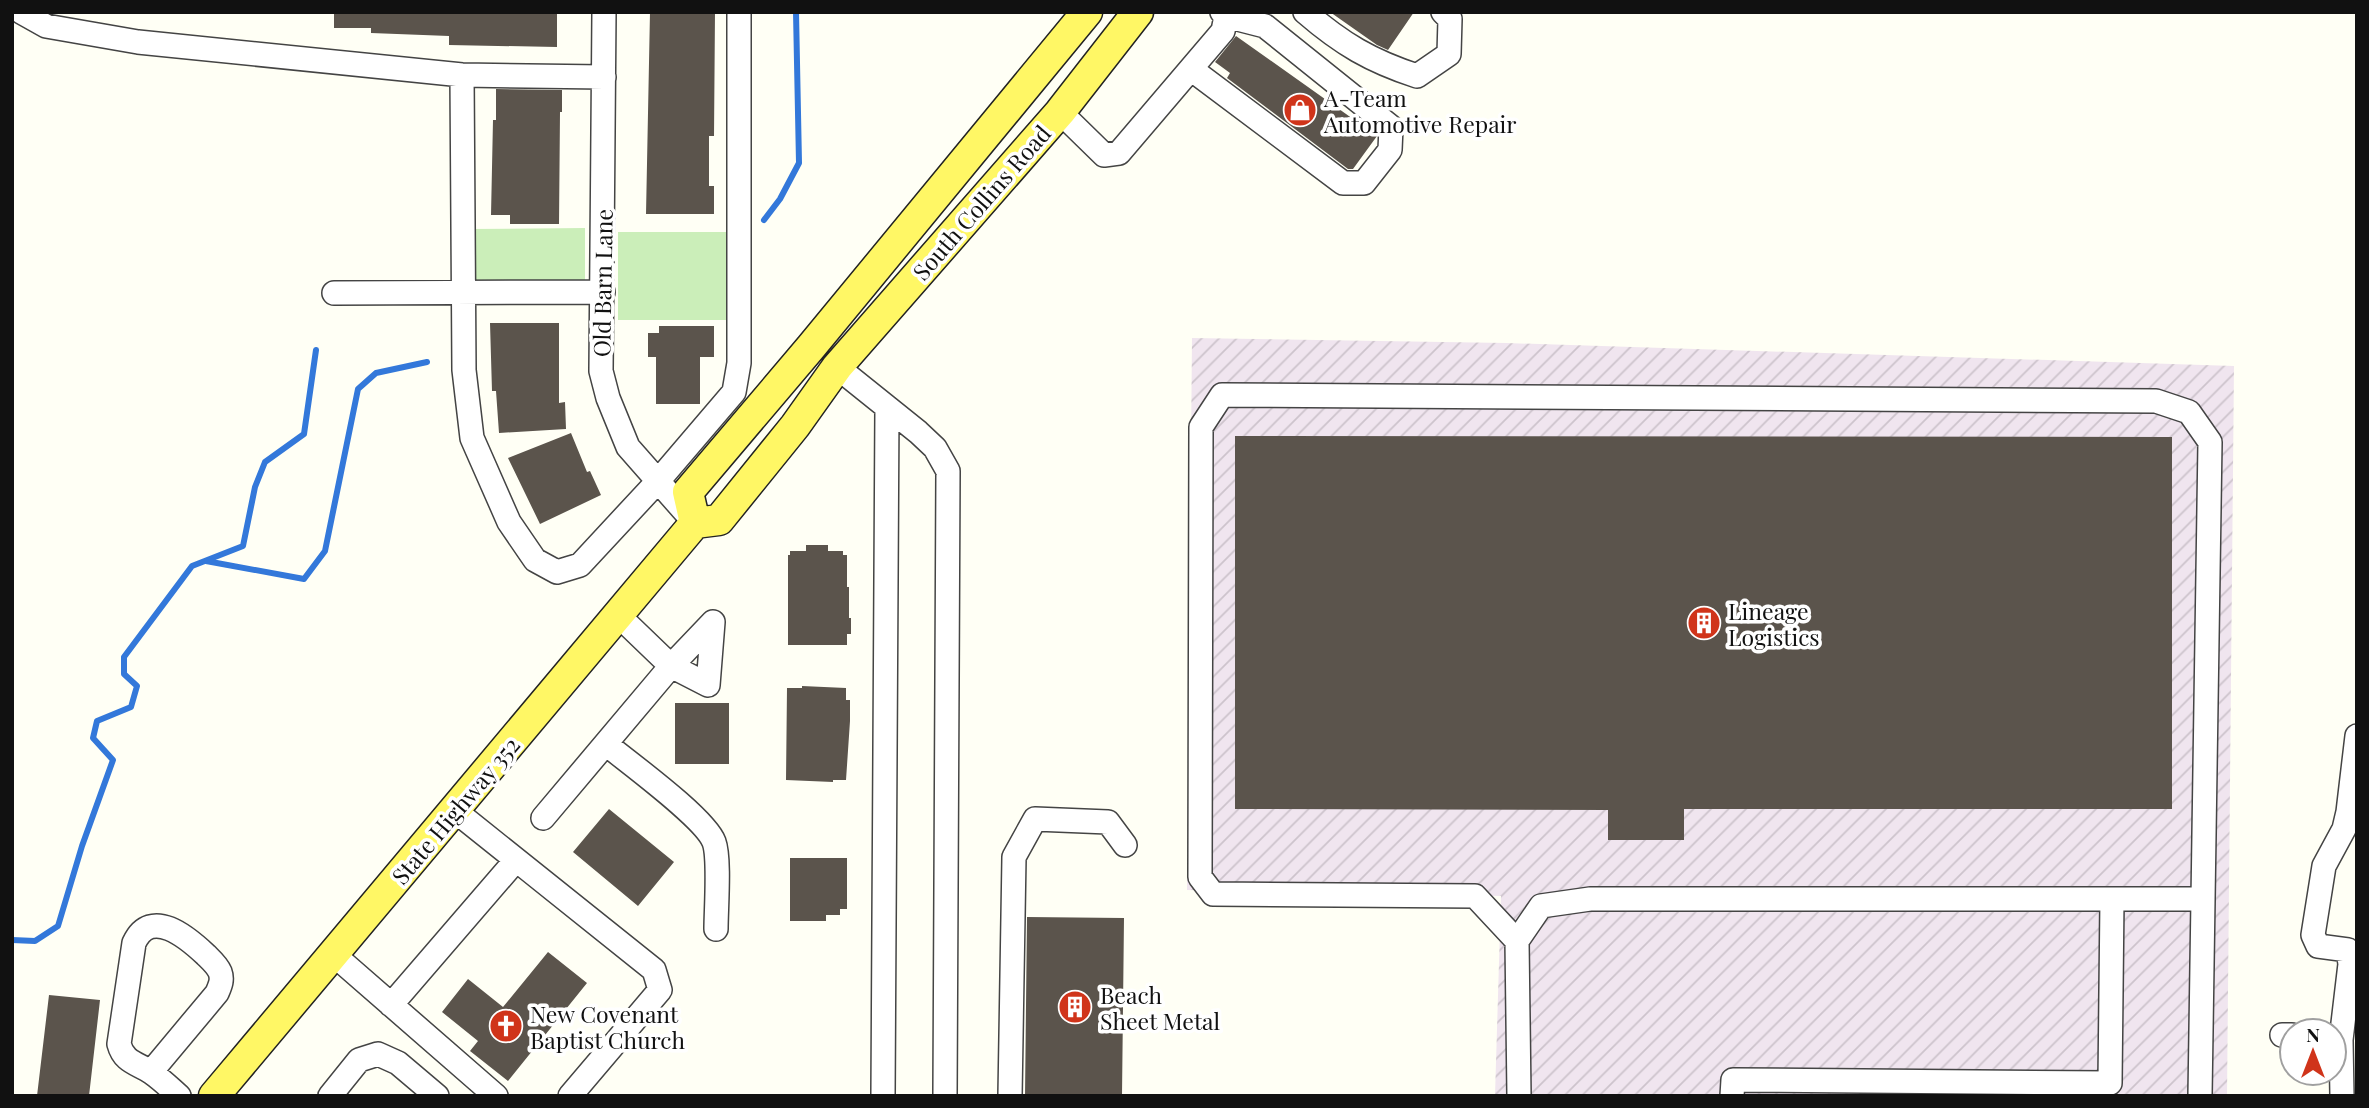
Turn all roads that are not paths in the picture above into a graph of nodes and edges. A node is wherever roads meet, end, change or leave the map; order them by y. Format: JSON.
{"nodes":[{"id":1,"x":21,"y":12,"type":"edge"},
{"id":2,"x":604,"y":12,"type":"edge"},
{"id":3,"x":739,"y":12,"type":"edge"},
{"id":4,"x":1087,"y":12,"type":"edge"},
{"id":5,"x":1138,"y":12,"type":"edge"},
{"id":6,"x":1305,"y":12,"type":"edge"},
{"id":7,"x":1443,"y":12,"type":"edge"},
{"id":8,"x":1224,"y":14,"type":"edge"},
{"id":9,"x":1191,"y":69,"type":"junction"},
{"id":10,"x":463,"y":75,"type":"junction"},
{"id":11,"x":604,"y":77,"type":"junction"},
{"id":12,"x":1060,"y":112,"type":"junction"},
{"id":13,"x":464,"y":291,"type":"junction"},
{"id":14,"x":603,"y":292,"type":"junction"},
{"id":15,"x":334,"y":293,"type":"dead end"},
{"id":16,"x":811,"y":347,"type":"junction"},
{"id":17,"x":830,"y":378,"type":"junction"},
{"id":18,"x":887,"y":407,"type":"junction"},
{"id":19,"x":658,"y":481,"type":"junction"},
{"id":20,"x":695,"y":523,"type":"junction"},
{"id":21,"x":618,"y":615,"type":"junction"},
{"id":22,"x":2357,"y":736,"type":"edge"},
{"id":23,"x":606,"y":744,"type":"junction"},
{"id":24,"x":454,"y":810,"type":"junction"},
{"id":25,"x":543,"y":818,"type":"dead end"},
{"id":26,"x":1125,"y":845,"type":"dead end"},
{"id":27,"x":516,"y":860,"type":"junction"},
{"id":28,"x":2112,"y":899,"type":"junction"},
{"id":29,"x":2203,"y":899,"type":"junction"},
{"id":30,"x":716,"y":929,"type":"dead end"},
{"id":31,"x":1517,"y":941,"type":"junction"},
{"id":32,"x":333,"y":954,"type":"junction"},
{"id":33,"x":391,"y":1005,"type":"junction"},
{"id":34,"x":2341,"y":1017,"type":"edge"},
{"id":35,"x":150,"y":1072,"type":"junction"},
{"id":36,"x":179,"y":1096,"type":"edge"},
{"id":37,"x":214,"y":1096,"type":"edge"},
{"id":38,"x":330,"y":1096,"type":"edge"},
{"id":39,"x":437,"y":1096,"type":"edge"},
{"id":40,"x":496,"y":1096,"type":"edge"},
{"id":41,"x":570,"y":1096,"type":"edge"},
{"id":42,"x":883,"y":1096,"type":"edge"},
{"id":43,"x":945,"y":1096,"type":"edge"},
{"id":44,"x":1010,"y":1096,"type":"edge"},
{"id":45,"x":1519,"y":1096,"type":"edge"},
{"id":46,"x":1732,"y":1096,"type":"edge"},
{"id":47,"x":2200,"y":1096,"type":"edge"}],
"edges":[{"from":1,"to":10,"type":"street"},
{"from":2,"to":11,"type":"street","name":"Old Barn Lane"},
{"from":3,"to":19,"type":"street"},
{"from":4,"to":16,"type":"main road","name":"South Collins Road"},
{"from":5,"to":12,"type":"main road","name":"South Collins Road"},
{"from":6,"to":7,"type":"street"},
{"from":8,"to":9,"type":"street"},
{"from":8,"to":9,"type":"street"},
{"from":9,"to":12,"type":"street"},
{"from":10,"to":11,"type":"street"},
{"from":10,"to":13,"type":"street"},
{"from":11,"to":14,"type":"street","name":"Old Barn Lane"},
{"from":12,"to":17,"type":"main road","name":"South Collins Road"},
{"from":13,"to":14,"type":"street"},
{"from":13,"to":15,"type":"street"},
{"from":13,"to":19,"type":"street"},
{"from":14,"to":19,"type":"street","name":"Old Barn Lane"},
{"from":16,"to":17,"type":"main road"},
{"from":16,"to":20,"type":"main road"},
{"from":17,"to":18,"type":"street"},
{"from":17,"to":20,"type":"main road","name":"State Highway 352"},
{"from":18,"to":42,"type":"street"},
{"from":18,"to":43,"type":"street"},
{"from":19,"to":20,"type":"street","name":"Old Barn Lane"},
{"from":20,"to":21,"type":"main road","name":"State Highway 352"},
{"from":21,"to":23,"type":"street"},
{"from":21,"to":24,"type":"main road","name":"State Highway 352"},
{"from":22,"to":34,"type":"street"},
{"from":23,"to":25,"type":"street"},
{"from":23,"to":30,"type":"street"},
{"from":24,"to":27,"type":"street"},
{"from":24,"to":32,"type":"main road","name":"State Highway 352"},
{"from":26,"to":44,"type":"street"},
{"from":27,"to":33,"type":"street"},
{"from":27,"to":41,"type":"street"},
{"from":28,"to":29,"type":"street"},
{"from":28,"to":31,"type":"street"},
{"from":28,"to":46,"type":"street"},
{"from":29,"to":31,"type":"street"},
{"from":29,"to":47,"type":"street"},
{"from":31,"to":45,"type":"street"},
{"from":32,"to":33,"type":"street"},
{"from":32,"to":37,"type":"main road","name":"State Highway 352"},
{"from":33,"to":40,"type":"street"},
{"from":35,"to":35,"type":"street"},
{"from":35,"to":36,"type":"street"},
{"from":38,"to":39,"type":"street"}]}
